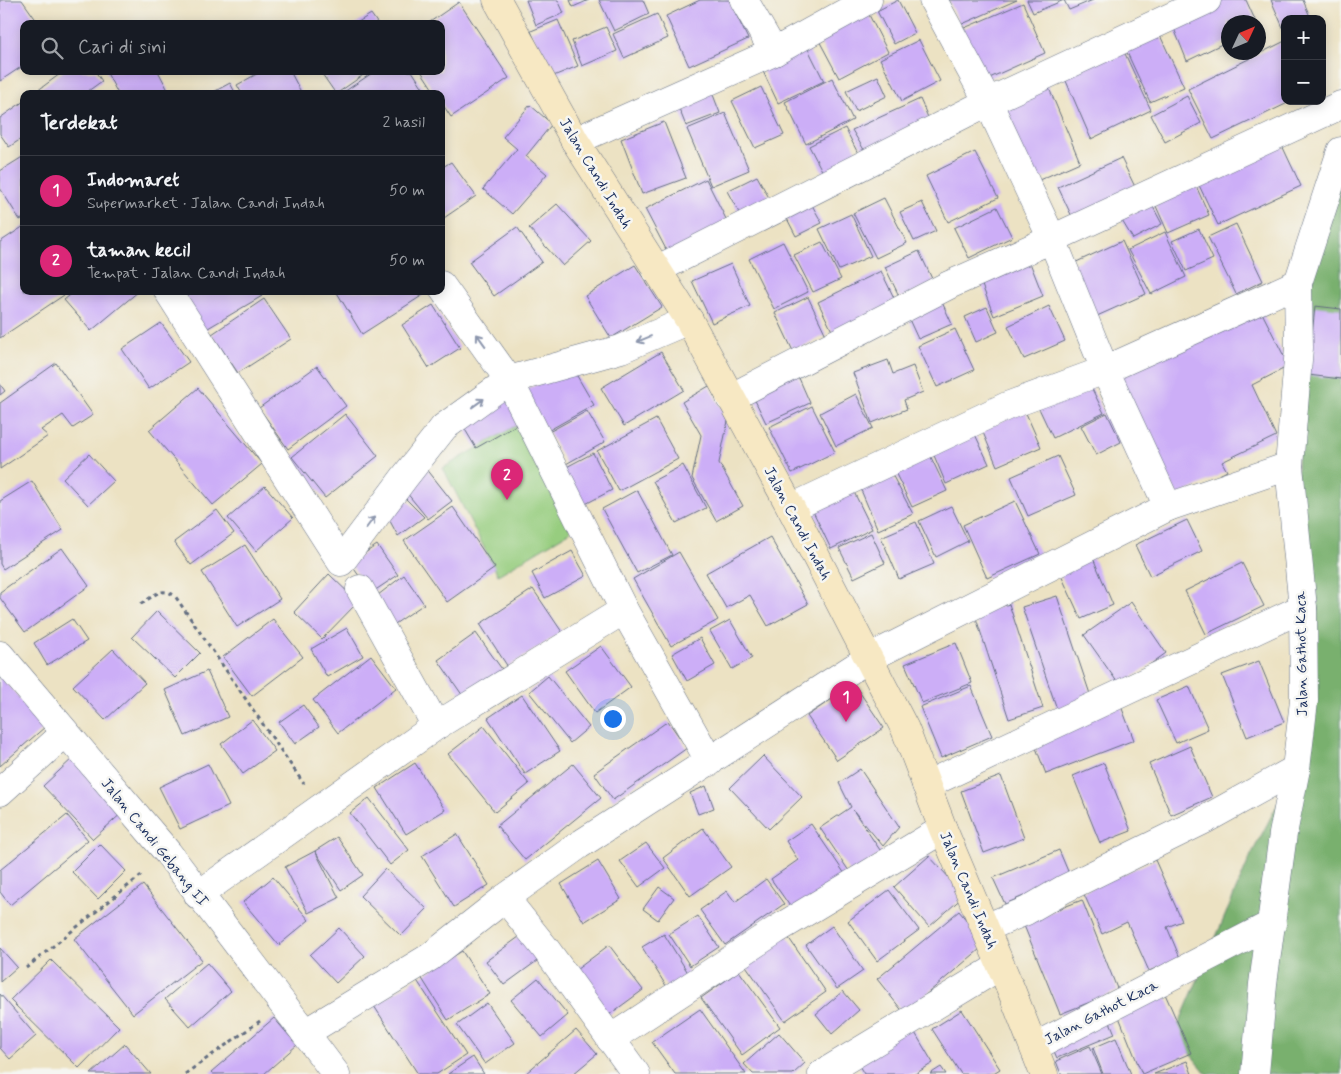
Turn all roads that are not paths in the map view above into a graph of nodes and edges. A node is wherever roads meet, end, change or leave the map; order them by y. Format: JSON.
{"nodes":[{"id":1,"x":497,"y":0,"type":"edge"},
{"id":2,"x":744,"y":0,"type":"edge"},
{"id":3,"x":868,"y":0,"type":"edge"},
{"id":4,"x":933,"y":0,"type":"edge"},
{"id":5,"x":1207,"y":0,"type":"edge"},
{"id":6,"x":774,"y":52,"type":"junction"},
{"id":7,"x":988,"y":102,"type":"junction"},
{"id":8,"x":1341,"y":105,"type":"edge"},
{"id":9,"x":575,"y":142,"type":"junction"},
{"id":10,"x":1341,"y":151,"type":"edge"},
{"id":11,"x":1052,"y":239,"type":"junction"},
{"id":12,"x":656,"y":270,"type":"junction"},
{"id":13,"x":1298,"y":283,"type":"junction"},
{"id":14,"x":445,"y":291,"type":"edge"},
{"id":15,"x":171,"y":295,"type":"edge"},
{"id":16,"x":688,"y":320,"type":"junction"},
{"id":17,"x":1105,"y":370,"type":"junction"},
{"id":18,"x":510,"y":380,"type":"junction"},
{"id":19,"x":730,"y":398,"type":"junction"},
{"id":20,"x":1289,"y":466,"type":"junction"},
{"id":21,"x":1168,"y":507,"type":"junction"},
{"id":22,"x":791,"y":508,"type":"junction"},
{"id":23,"x":360,"y":589,"type":"dead end"},
{"id":24,"x":1303,"y":608,"type":"junction"},
{"id":25,"x":624,"y":610,"type":"junction"},
{"id":26,"x":0,"y":655,"type":"edge"},
{"id":27,"x":869,"y":658,"type":"junction"},
{"id":28,"x":436,"y":726,"type":"junction"},
{"id":29,"x":65,"y":733,"type":"junction"},
{"id":30,"x":710,"y":762,"type":"junction"},
{"id":31,"x":1296,"y":769,"type":"junction"},
{"id":32,"x":926,"y":786,"type":"junction"},
{"id":33,"x":0,"y":792,"type":"edge"},
{"id":34,"x":943,"y":829,"type":"junction"},
{"id":35,"x":198,"y":895,"type":"junction"},
{"id":36,"x":506,"y":898,"type":"junction"},
{"id":37,"x":1272,"y":924,"type":"junction"},
{"id":38,"x":986,"y":928,"type":"junction"},
{"id":39,"x":1000,"y":966,"type":"junction"},
{"id":40,"x":305,"y":1033,"type":"junction"},
{"id":41,"x":610,"y":1039,"type":"junction"},
{"id":42,"x":1034,"y":1047,"type":"junction"},
{"id":43,"x":336,"y":1074,"type":"edge"},
{"id":44,"x":636,"y":1074,"type":"edge"},
{"id":45,"x":822,"y":1074,"type":"edge"},
{"id":46,"x":1044,"y":1074,"type":"edge"},
{"id":47,"x":1255,"y":1074,"type":"edge"}],
"edges":[{"from":1,"to":9,"type":"street","name":"Jalan Candi Indah"},
{"from":2,"to":6,"type":"street"},
{"from":3,"to":6,"type":"street"},
{"from":4,"to":7,"type":"street"},
{"from":5,"to":7,"type":"street"},
{"from":6,"to":9,"type":"street"},
{"from":7,"to":11,"type":"street"},
{"from":7,"to":12,"type":"street"},
{"from":8,"to":11,"type":"street"},
{"from":9,"to":12,"type":"street","name":"Jalan Candi Indah"},
{"from":10,"to":13,"type":"street","name":"Jalan Gathot Kaca"},
{"from":11,"to":17,"type":"street"},
{"from":11,"to":19,"type":"street"},
{"from":12,"to":16,"type":"street","name":"Jalan Candi Indah"},
{"from":13,"to":17,"type":"street"},
{"from":13,"to":20,"type":"street","name":"Jalan Gathot Kaca"},
{"from":18,"to":14,"type":"street","one_way":true},
{"from":15,"to":18,"type":"street","one_way":true},
{"from":16,"to":18,"type":"street","one_way":true},
{"from":16,"to":19,"type":"street","name":"Jalan Candi Indah"},
{"from":17,"to":21,"type":"street"},
{"from":17,"to":22,"type":"street"},
{"from":18,"to":25,"type":"street"},
{"from":19,"to":22,"type":"street","name":"Jalan Candi Indah"},
{"from":20,"to":21,"type":"street"},
{"from":20,"to":24,"type":"street","name":"Jalan Gathot Kaca"},
{"from":21,"to":27,"type":"street"},
{"from":22,"to":27,"type":"street","name":"Jalan Candi Indah"},
{"from":23,"to":28,"type":"street"},
{"from":24,"to":31,"type":"street","name":"Jalan Gathot Kaca"},
{"from":24,"to":32,"type":"street"},
{"from":25,"to":28,"type":"street"},
{"from":25,"to":30,"type":"street"},
{"from":26,"to":29,"type":"street","name":"Jalan Candi Gebang II"},
{"from":27,"to":30,"type":"street"},
{"from":27,"to":32,"type":"street","name":"Jalan Candi Indah"},
{"from":28,"to":35,"type":"street"},
{"from":29,"to":33,"type":"street"},
{"from":29,"to":35,"type":"street","name":"Jalan Candi Gebang II"},
{"from":30,"to":36,"type":"street"},
{"from":31,"to":37,"type":"street","name":"Jalan Gathot Kaca"},
{"from":31,"to":38,"type":"street"},
{"from":32,"to":34,"type":"street","name":"Jalan Candi Indah"},
{"from":34,"to":38,"type":"street","name":"Jalan Candi Indah"},
{"from":34,"to":41,"type":"street"},
{"from":35,"to":40,"type":"street","name":"Jalan Candi Gebang II"},
{"from":36,"to":40,"type":"street"},
{"from":36,"to":41,"type":"street"},
{"from":37,"to":42,"type":"street","name":"Jalan Gathot Kaca"},
{"from":37,"to":47,"type":"street"},
{"from":38,"to":39,"type":"street","name":"Jalan Candi Indah"},
{"from":39,"to":42,"type":"street","name":"Jalan Candi Indah"},
{"from":39,"to":45,"type":"street"},
{"from":40,"to":43,"type":"street","name":"Jalan Candi Gebang II"},
{"from":41,"to":44,"type":"street"},
{"from":42,"to":46,"type":"street","name":"Jalan Candi Indah"}]}
